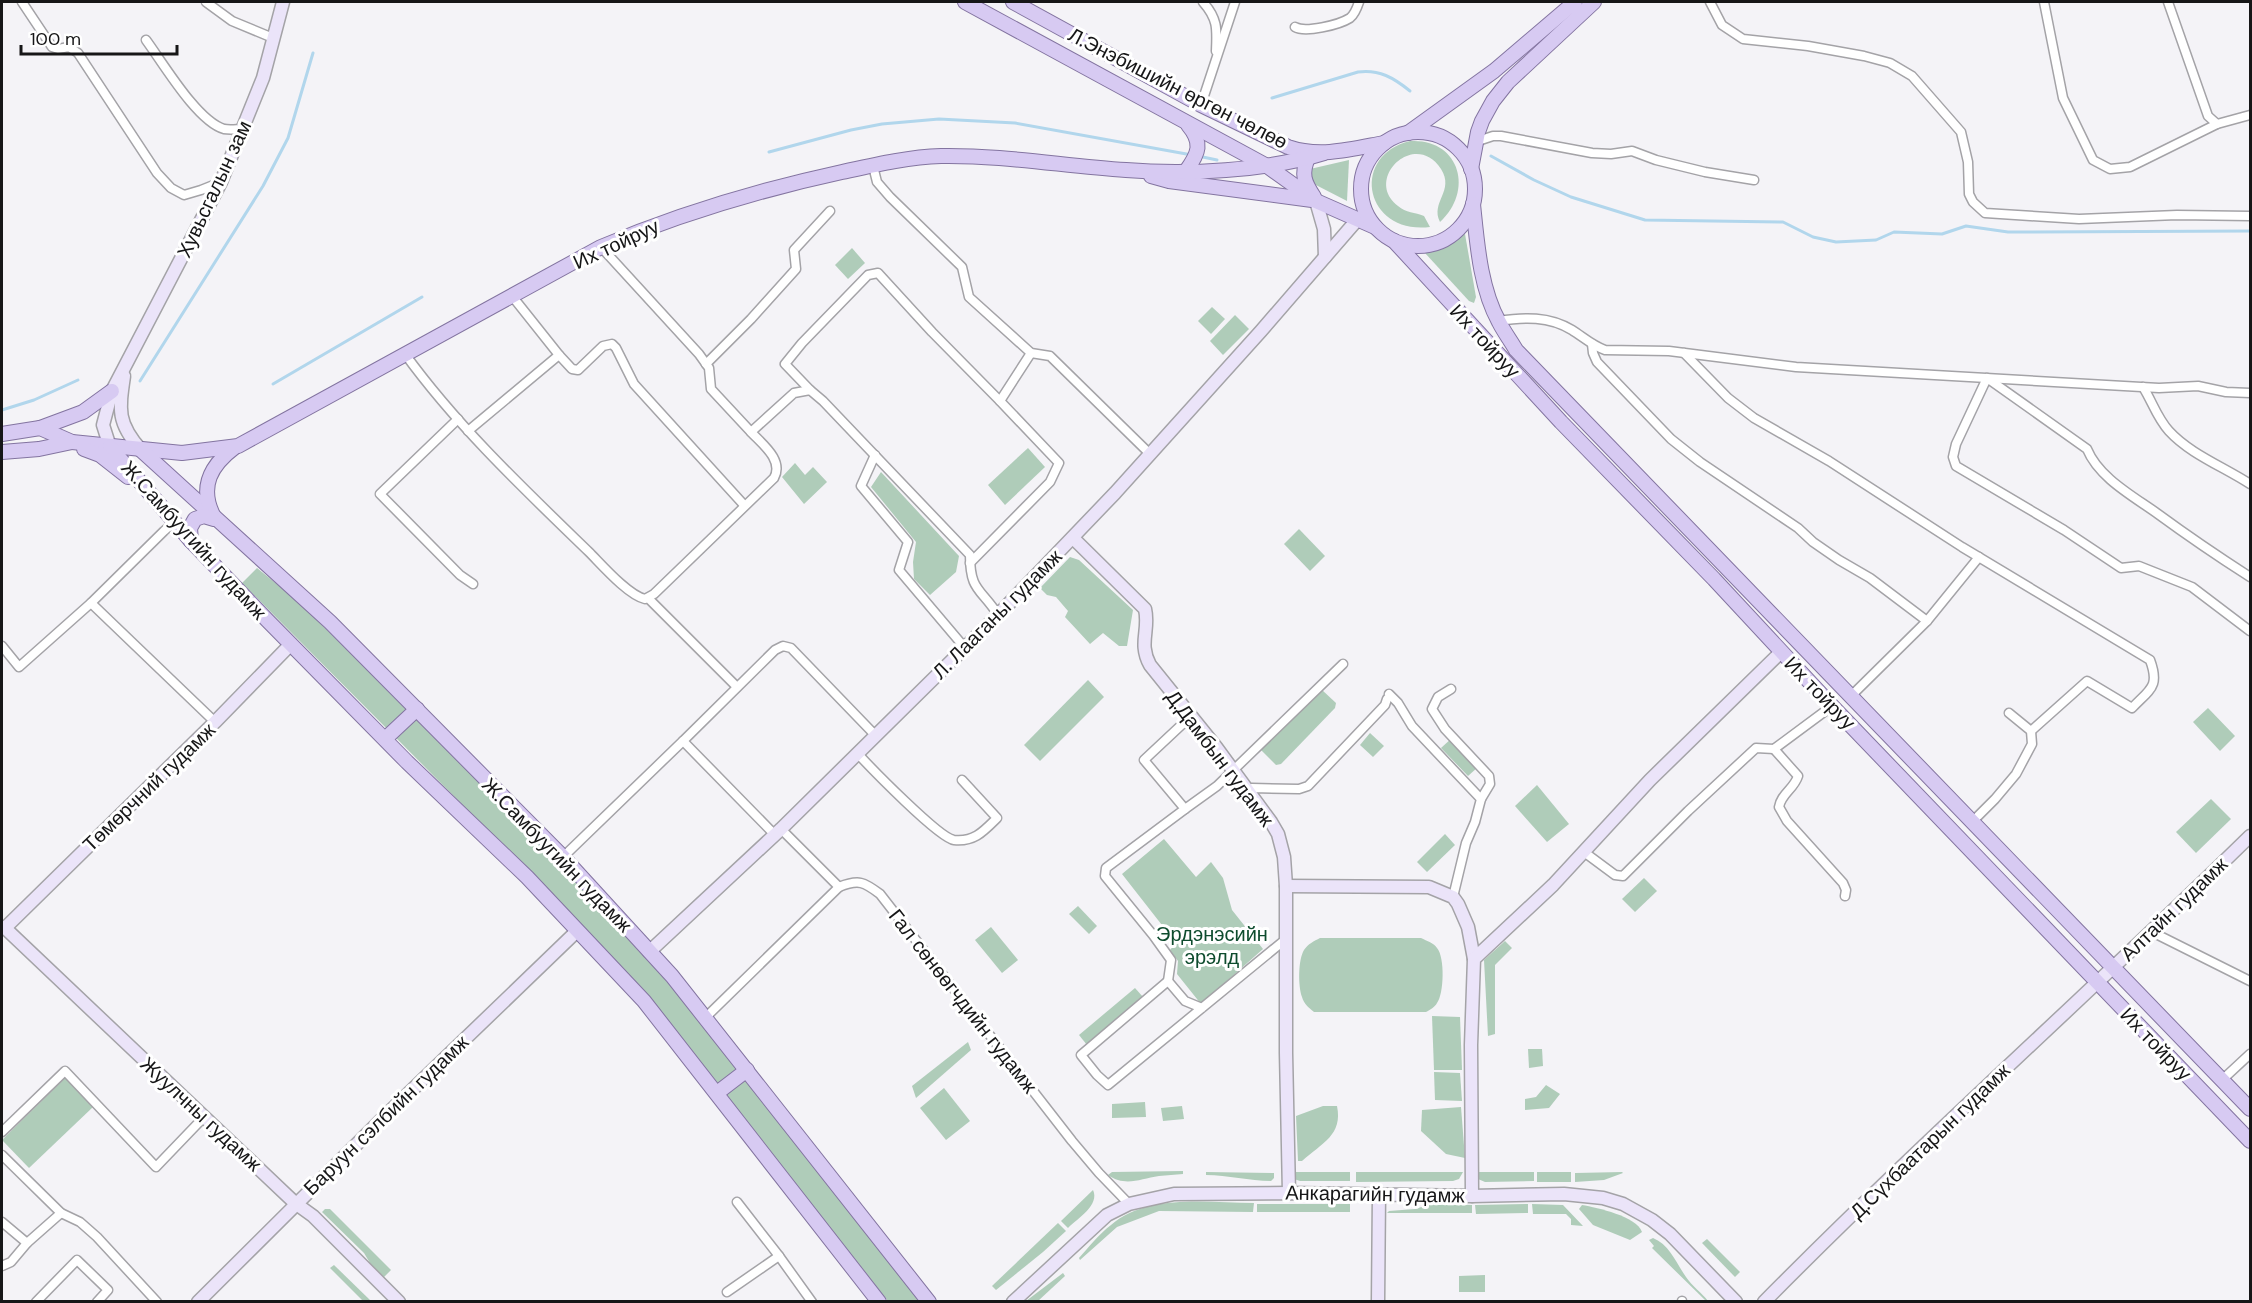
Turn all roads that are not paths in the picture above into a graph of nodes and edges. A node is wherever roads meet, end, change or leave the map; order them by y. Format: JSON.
{"nodes":[{"id":1,"x":22,"y":2,"type":"edge"},
{"id":2,"x":206,"y":2,"type":"edge"},
{"id":3,"x":283,"y":2,"type":"edge"},
{"id":4,"x":965,"y":2,"type":"edge"},
{"id":5,"x":1012,"y":2,"type":"edge"},
{"id":6,"x":1203,"y":2,"type":"edge"},
{"id":7,"x":1235,"y":2,"type":"edge"},
{"id":8,"x":1359,"y":2,"type":"edge"},
{"id":9,"x":1575,"y":2,"type":"edge"},
{"id":10,"x":1594,"y":2,"type":"edge"},
{"id":11,"x":1710,"y":2,"type":"edge"},
{"id":12,"x":2044,"y":2,"type":"edge"},
{"id":13,"x":2168,"y":2,"type":"edge"},
{"id":14,"x":1295,"y":27,"type":"dead end"},
{"id":15,"x":273,"y":38,"type":"junction"},
{"id":16,"x":146,"y":40,"type":"dead end"},
{"id":17,"x":1216,"y":58,"type":"junction"},
{"id":18,"x":1202,"y":105,"type":"junction"},
{"id":19,"x":2250,"y":115,"type":"edge"},
{"id":20,"x":1186,"y":123,"type":"junction"},
{"id":21,"x":2217,"y":124,"type":"junction"},
{"id":22,"x":243,"y":129,"type":"junction"},
{"id":23,"x":1408,"y":133,"type":"junction"},
{"id":24,"x":1475,"y":142,"type":"junction"},
{"id":25,"x":1384,"y":143,"type":"junction"},
{"id":26,"x":1324,"y":153,"type":"junction"},
{"id":27,"x":1308,"y":158,"type":"junction"},
{"id":28,"x":873,"y":166,"type":"junction"},
{"id":29,"x":1267,"y":166,"type":"junction"},
{"id":30,"x":1472,"y":169,"type":"junction"},
{"id":31,"x":1128,"y":170,"type":"junction"},
{"id":32,"x":1186,"y":171,"type":"junction"},
{"id":33,"x":1754,"y":180,"type":"dead end"},
{"id":34,"x":221,"y":182,"type":"junction"},
{"id":35,"x":1316,"y":201,"type":"junction"},
{"id":36,"x":1473,"y":204,"type":"junction"},
{"id":37,"x":830,"y":211,"type":"dead end"},
{"id":38,"x":2250,"y":216,"type":"edge"},
{"id":39,"x":1357,"y":220,"type":"junction"},
{"id":40,"x":1375,"y":227,"type":"junction"},
{"id":41,"x":1394,"y":241,"type":"junction"},
{"id":42,"x":601,"y":248,"type":"junction"},
{"id":43,"x":1325,"y":257,"type":"junction"},
{"id":44,"x":512,"y":296,"type":"junction"},
{"id":45,"x":1498,"y":321,"type":"junction"},
{"id":46,"x":1592,"y":344,"type":"junction"},
{"id":47,"x":1031,"y":353,"type":"junction"},
{"id":48,"x":1684,"y":353,"type":"junction"},
{"id":49,"x":405,"y":354,"type":"junction"},
{"id":50,"x":558,"y":356,"type":"junction"},
{"id":51,"x":706,"y":364,"type":"junction"},
{"id":52,"x":125,"y":369,"type":"junction"},
{"id":53,"x":1987,"y":378,"type":"junction"},
{"id":54,"x":2143,"y":387,"type":"junction"},
{"id":55,"x":810,"y":390,"type":"junction"},
{"id":56,"x":112,"y":391,"type":"junction"},
{"id":57,"x":2250,"y":393,"type":"edge"},
{"id":58,"x":1000,"y":401,"type":"junction"},
{"id":59,"x":458,"y":419,"type":"junction"},
{"id":60,"x":40,"y":428,"type":"junction"},
{"id":61,"x":468,"y":431,"type":"junction"},
{"id":62,"x":751,"y":432,"type":"junction"},
{"id":63,"x":2,"y":434,"type":"edge"},
{"id":64,"x":72,"y":442,"type":"junction"},
{"id":65,"x":238,"y":446,"type":"junction"},
{"id":66,"x":110,"y":447,"type":"junction"},
{"id":67,"x":141,"y":450,"type":"junction"},
{"id":68,"x":2,"y":452,"type":"edge"},
{"id":69,"x":1149,"y":453,"type":"junction"},
{"id":70,"x":875,"y":455,"type":"junction"},
{"id":71,"x":2250,"y":484,"type":"edge"},
{"id":72,"x":150,"y":493,"type":"junction"},
{"id":73,"x":744,"y":505,"type":"junction"},
{"id":74,"x":216,"y":520,"type":"junction"},
{"id":75,"x":174,"y":522,"type":"junction"},
{"id":76,"x":1073,"y":538,"type":"junction"},
{"id":77,"x":191,"y":542,"type":"junction"},
{"id":78,"x":1979,"y":557,"type":"junction"},
{"id":79,"x":970,"y":563,"type":"junction"},
{"id":80,"x":2250,"y":577,"type":"edge"},
{"id":81,"x":473,"y":584,"type":"dead end"},
{"id":82,"x":648,"y":598,"type":"junction"},
{"id":83,"x":91,"y":603,"type":"junction"},
{"id":84,"x":998,"y":615,"type":"junction"},
{"id":85,"x":1927,"y":621,"type":"junction"},
{"id":86,"x":2250,"y":631,"type":"edge"},
{"id":87,"x":291,"y":645,"type":"junction"},
{"id":88,"x":2,"y":646,"type":"edge"},
{"id":89,"x":965,"y":648,"type":"junction"},
{"id":90,"x":1781,"y":652,"type":"junction"},
{"id":91,"x":1343,"y":664,"type":"dead end"},
{"id":92,"x":737,"y":687,"type":"junction"},
{"id":93,"x":1451,"y":689,"type":"dead end"},
{"id":94,"x":1850,"y":697,"type":"junction"},
{"id":95,"x":1832,"y":706,"type":"junction"},
{"id":96,"x":417,"y":709,"type":"junction"},
{"id":97,"x":2009,"y":713,"type":"dead end"},
{"id":98,"x":1191,"y":716,"type":"junction"},
{"id":99,"x":215,"y":722,"type":"junction"},
{"id":100,"x":2031,"y":731,"type":"junction"},
{"id":101,"x":875,"y":735,"type":"junction"},
{"id":102,"x":385,"y":739,"type":"junction"},
{"id":103,"x":683,"y":741,"type":"junction"},
{"id":104,"x":1774,"y":749,"type":"junction"},
{"id":105,"x":858,"y":754,"type":"junction"},
{"id":106,"x":1233,"y":770,"type":"junction"},
{"id":107,"x":962,"y":780,"type":"dead end"},
{"id":108,"x":1248,"y":790,"type":"junction"},
{"id":109,"x":1481,"y":800,"type":"junction"},
{"id":110,"x":1185,"y":809,"type":"junction"},
{"id":111,"x":1972,"y":822,"type":"junction"},
{"id":112,"x":778,"y":832,"type":"junction"},
{"id":113,"x":2250,"y":836,"type":"edge"},
{"id":114,"x":1584,"y":852,"type":"junction"},
{"id":115,"x":563,"y":857,"type":"junction"},
{"id":116,"x":1286,"y":886,"type":"junction"},
{"id":117,"x":839,"y":887,"type":"junction"},
{"id":118,"x":1845,"y":896,"type":"dead end"},
{"id":119,"x":1453,"y":897,"type":"junction"},
{"id":120,"x":3,"y":927,"type":"edge"},
{"id":121,"x":577,"y":931,"type":"junction"},
{"id":122,"x":2152,"y":932,"type":"junction"},
{"id":123,"x":1286,"y":939,"type":"junction"},
{"id":124,"x":649,"y":951,"type":"junction"},
{"id":125,"x":1474,"y":959,"type":"junction"},
{"id":126,"x":2114,"y":967,"type":"junction"},
{"id":127,"x":1168,"y":981,"type":"junction"},
{"id":128,"x":2097,"y":981,"type":"junction"},
{"id":129,"x":2250,"y":981,"type":"edge"},
{"id":130,"x":1202,"y":1008,"type":"junction"},
{"id":131,"x":705,"y":1018,"type":"junction"},
{"id":132,"x":2250,"y":1054,"type":"edge"},
{"id":133,"x":747,"y":1070,"type":"junction"},
{"id":134,"x":2222,"y":1080,"type":"junction"},
{"id":135,"x":717,"y":1093,"type":"junction"},
{"id":136,"x":2250,"y":1109,"type":"edge"},
{"id":137,"x":204,"y":1117,"type":"junction"},
{"id":138,"x":2,"y":1132,"type":"edge"},
{"id":139,"x":2250,"y":1141,"type":"edge"},
{"id":140,"x":2,"y":1155,"type":"edge"},
{"id":141,"x":1289,"y":1193,"type":"junction"},
{"id":142,"x":1379,"y":1194,"type":"junction"},
{"id":143,"x":1472,"y":1196,"type":"junction"},
{"id":144,"x":737,"y":1202,"type":"dead end"},
{"id":145,"x":295,"y":1203,"type":"junction"},
{"id":146,"x":1129,"y":1204,"type":"junction"},
{"id":147,"x":61,"y":1213,"type":"junction"},
{"id":148,"x":2,"y":1222,"type":"edge"},
{"id":149,"x":27,"y":1243,"type":"junction"},
{"id":150,"x":779,"y":1256,"type":"junction"},
{"id":151,"x":2,"y":1266,"type":"edge"},
{"id":152,"x":727,"y":1292,"type":"dead end"},
{"id":153,"x":36,"y":1302,"type":"edge"},
{"id":154,"x":97,"y":1302,"type":"edge"},
{"id":155,"x":156,"y":1302,"type":"edge"},
{"id":156,"x":198,"y":1302,"type":"edge"},
{"id":157,"x":399,"y":1302,"type":"edge"},
{"id":158,"x":812,"y":1302,"type":"edge"},
{"id":159,"x":879,"y":1302,"type":"edge"},
{"id":160,"x":929,"y":1302,"type":"edge"},
{"id":161,"x":1013,"y":1302,"type":"edge"},
{"id":162,"x":1378,"y":1302,"type":"edge"},
{"id":163,"x":1737,"y":1302,"type":"edge"},
{"id":164,"x":1764,"y":1302,"type":"edge"}],
"edges":[{"from":1,"to":34,"type":"street"},
{"from":2,"to":15,"type":"street"},
{"from":3,"to":15,"type":"main road","name":"Хувьсгалын зам"},
{"from":4,"to":20,"type":"main road","name":"Л.Энэбишийн өргөн чөлөө"},
{"from":5,"to":18,"type":"main road","name":"Л.Энэбишийн өргөн чөлөө"},
{"from":6,"to":17,"type":"street"},
{"from":7,"to":17,"type":"street"},
{"from":8,"to":14,"type":"street"},
{"from":9,"to":23,"type":"main road"},
{"from":10,"to":24,"type":"main road"},
{"from":11,"to":38,"type":"street"},
{"from":12,"to":21,"type":"street"},
{"from":13,"to":21,"type":"street"},
{"from":15,"to":22,"type":"main road","name":"Хувьсгалын зам"},
{"from":16,"to":22,"type":"street"},
{"from":17,"to":18,"type":"street"},
{"from":18,"to":26,"type":"main road","name":"Л.Энэбишийн өргөн чөлөө"},
{"from":19,"to":21,"type":"street"},
{"from":20,"to":29,"type":"main road","name":"Л.Энэбишийн өргөн чөлөө"},
{"from":20,"to":32,"type":"main road"},
{"from":22,"to":34,"type":"main road","name":"Хувьсгалын зам"},
{"from":23,"to":25,"type":"main road"},
{"from":23,"to":30,"type":"main road"},
{"from":24,"to":30,"type":"main road"},
{"from":24,"to":33,"type":"street"},
{"from":25,"to":26,"type":"main road","name":"Л.Энэбишийн өргөн чөлөө"},
{"from":25,"to":40,"type":"main road"},
{"from":26,"to":27,"type":"main road"},
{"from":27,"to":29,"type":"main road"},
{"from":27,"to":35,"type":"main road"},
{"from":28,"to":31,"type":"main road","name":"Их тойруу"},
{"from":28,"to":42,"type":"main road","name":"Их тойруу"},
{"from":28,"to":47,"type":"street"},
{"from":29,"to":32,"type":"main road","name":"Их тойруу"},
{"from":29,"to":35,"type":"main road","name":"Их тойруу"},
{"from":30,"to":36,"type":"main road"},
{"from":31,"to":32,"type":"main road","name":"Их тойруу"},
{"from":31,"to":35,"type":"main road","name":"Их тойруу"},
{"from":34,"to":52,"type":"main road","name":"Хувьсгалын зам"},
{"from":35,"to":39,"type":"main road","name":"Их тойруу"},
{"from":35,"to":43,"type":"main road"},
{"from":36,"to":41,"type":"main road"},
{"from":36,"to":45,"type":"main road","name":"Их тойруу"},
{"from":37,"to":51,"type":"street"},
{"from":39,"to":40,"type":"main road","name":"Их тойруу"},
{"from":39,"to":43,"type":"main road","name":"Л. Лааганы гудамж"},
{"from":40,"to":41,"type":"main road"},
{"from":41,"to":90,"type":"main road","name":"Их тойруу"},
{"from":42,"to":44,"type":"main road","name":"Их тойруу"},
{"from":42,"to":51,"type":"street"},
{"from":43,"to":69,"type":"main road","name":"Л. Лааганы гудамж"},
{"from":44,"to":49,"type":"main road","name":"Их тойруу"},
{"from":44,"to":50,"type":"street"},
{"from":45,"to":46,"type":"street"},
{"from":45,"to":94,"type":"main road","name":"Их тойруу"},
{"from":46,"to":48,"type":"street"},
{"from":46,"to":85,"type":"street"},
{"from":47,"to":58,"type":"street"},
{"from":47,"to":69,"type":"street"},
{"from":48,"to":53,"type":"street"},
{"from":48,"to":78,"type":"street"},
{"from":49,"to":59,"type":"street"},
{"from":49,"to":65,"type":"main road","name":"Их тойруу"},
{"from":50,"to":61,"type":"street"},
{"from":50,"to":73,"type":"street"},
{"from":51,"to":62,"type":"street"},
{"from":52,"to":56,"type":"main road","name":"Хувьсгалын зам"},
{"from":52,"to":67,"type":"main road"},
{"from":53,"to":54,"type":"street"},
{"from":53,"to":80,"type":"street"},
{"from":53,"to":86,"type":"street"},
{"from":54,"to":57,"type":"street"},
{"from":54,"to":71,"type":"street"},
{"from":55,"to":58,"type":"street"},
{"from":55,"to":62,"type":"street"},
{"from":55,"to":70,"type":"street"},
{"from":56,"to":60,"type":"main road"},
{"from":56,"to":66,"type":"main road","name":"Хувьсгалын зам"},
{"from":58,"to":79,"type":"street"},
{"from":59,"to":61,"type":"street"},
{"from":59,"to":81,"type":"street"},
{"from":60,"to":63,"type":"main road"},
{"from":60,"to":64,"type":"main road"},
{"from":61,"to":82,"type":"street"},
{"from":62,"to":73,"type":"street"},
{"from":64,"to":66,"type":"main road"},
{"from":64,"to":68,"type":"main road"},
{"from":64,"to":72,"type":"main road"},
{"from":65,"to":67,"type":"main road","name":"Их тойруу"},
{"from":65,"to":74,"type":"main road"},
{"from":66,"to":67,"type":"main road","name":"Их тойруу"},
{"from":66,"to":72,"type":"main road","name":"Ж.Самбуугийн гудамж"},
{"from":67,"to":74,"type":"main road","name":"Ж.Самбуугийн гудамж"},
{"from":69,"to":76,"type":"main road","name":"Л. Лааганы гудамж"},
{"from":70,"to":79,"type":"street"},
{"from":70,"to":89,"type":"street"},
{"from":72,"to":75,"type":"main road","name":"Ж.Самбуугийн гудамж"},
{"from":73,"to":82,"type":"street"},
{"from":74,"to":77,"type":"main road"},
{"from":74,"to":96,"type":"main road","name":"Ж.Самбуугийн гудамж"},
{"from":75,"to":77,"type":"main road","name":"Ж.Самбуугийн гудамж"},
{"from":75,"to":83,"type":"street"},
{"from":76,"to":84,"type":"main road","name":"Л. Лааганы гудамж"},
{"from":76,"to":98,"type":"main road","name":"Д.Дамбын гудамж"},
{"from":77,"to":87,"type":"main road","name":"Ж.Самбуугийн гудамж"},
{"from":78,"to":85,"type":"street"},
{"from":78,"to":100,"type":"street"},
{"from":79,"to":84,"type":"street"},
{"from":82,"to":92,"type":"street"},
{"from":83,"to":88,"type":"street"},
{"from":83,"to":99,"type":"street"},
{"from":84,"to":89,"type":"main road","name":"Л. Лааганы гудамж"},
{"from":85,"to":94,"type":"street"},
{"from":87,"to":99,"type":"main road","name":"Төмөрчний гудамж"},
{"from":87,"to":102,"type":"main road","name":"Ж.Самбуугийн гудамж"},
{"from":89,"to":101,"type":"main road","name":"Л. Лааганы гудамж"},
{"from":90,"to":95,"type":"main road","name":"Их тойруу"},
{"from":90,"to":114,"type":"main road"},
{"from":91,"to":106,"type":"street"},
{"from":92,"to":101,"type":"street"},
{"from":92,"to":103,"type":"street"},
{"from":93,"to":109,"type":"street"},
{"from":94,"to":111,"type":"main road","name":"Их тойруу"},
{"from":95,"to":104,"type":"street"},
{"from":95,"to":128,"type":"main road","name":"Их тойруу"},
{"from":96,"to":102,"type":"main road"},
{"from":96,"to":115,"type":"main road","name":"Ж.Самбуугийн гудамж"},
{"from":97,"to":100,"type":"street"},
{"from":98,"to":106,"type":"main road","name":"Д.Дамбын гудамж"},
{"from":98,"to":110,"type":"street"},
{"from":99,"to":120,"type":"main road","name":"Төмөрчний гудамж"},
{"from":100,"to":111,"type":"street"},
{"from":101,"to":105,"type":"main road","name":"Л. Лааганы гудамж"},
{"from":102,"to":121,"type":"main road","name":"Ж.Самбуугийн гудамж"},
{"from":103,"to":112,"type":"street"},
{"from":103,"to":115,"type":"street"},
{"from":104,"to":114,"type":"street"},
{"from":104,"to":118,"type":"street"},
{"from":105,"to":107,"type":"street"},
{"from":105,"to":112,"type":"main road","name":"Л. Лааганы гудамж"},
{"from":106,"to":108,"type":"main road","name":"Д.Дамбын гудамж"},
{"from":106,"to":110,"type":"street"},
{"from":108,"to":109,"type":"street"},
{"from":108,"to":116,"type":"main road","name":"Д.Дамбын гудамж"},
{"from":109,"to":119,"type":"street"},
{"from":110,"to":127,"type":"street"},
{"from":111,"to":126,"type":"main road","name":"Их тойруу"},
{"from":112,"to":117,"type":"street"},
{"from":112,"to":124,"type":"main road","name":"Л. Лааганы гудамж"},
{"from":113,"to":122,"type":"main road","name":"Алтайн гудамж"},
{"from":114,"to":125,"type":"main road"},
{"from":115,"to":124,"type":"main road","name":"Ж.Самбуугийн гудамж"},
{"from":116,"to":119,"type":"main road"},
{"from":116,"to":123,"type":"main road","name":"Д.Дамбын гудамж"},
{"from":117,"to":131,"type":"street"},
{"from":117,"to":146,"type":"street","name":"Гал сөнөөгчдийн гудамж"},
{"from":119,"to":125,"type":"main road"},
{"from":120,"to":137,"type":"main road","name":"Жуулчны гудамж"},
{"from":121,"to":135,"type":"main road","name":"Ж.Самбуугийн гудамж"},
{"from":121,"to":145,"type":"main road","name":"Баруун сэлбийн гудамж"},
{"from":122,"to":126,"type":"main road","name":"Алтайн гудамж"},
{"from":122,"to":129,"type":"street"},
{"from":123,"to":130,"type":"street"},
{"from":123,"to":141,"type":"main road","name":"Д.Дамбын гудамж"},
{"from":124,"to":131,"type":"main road","name":"Ж.Самбуугийн гудамж"},
{"from":125,"to":143,"type":"main road"},
{"from":126,"to":128,"type":"main road","name":"Алтайн гудамж"},
{"from":126,"to":134,"type":"main road","name":"Их тойруу"},
{"from":127,"to":130,"type":"street"},
{"from":127,"to":130,"type":"street"},
{"from":128,"to":139,"type":"main road","name":"Их тойруу"},
{"from":128,"to":164,"type":"main road","name":"Д.Сүхбаатарын гудамж"},
{"from":131,"to":133,"type":"main road","name":"Ж.Самбуугийн гудамж"},
{"from":132,"to":134,"type":"street"},
{"from":133,"to":135,"type":"main road"},
{"from":133,"to":160,"type":"main road","name":"Ж.Самбуугийн гудамж"},
{"from":134,"to":136,"type":"main road","name":"Их тойруу"},
{"from":135,"to":159,"type":"main road","name":"Ж.Самбуугийн гудамж"},
{"from":137,"to":138,"type":"street"},
{"from":137,"to":145,"type":"main road","name":"Жуулчны гудамж"},
{"from":140,"to":147,"type":"street"},
{"from":141,"to":142,"type":"main road","name":"Анкарагийн гудамж"},
{"from":141,"to":146,"type":"main road","name":"Анкарагийн гудамж"},
{"from":142,"to":143,"type":"main road","name":"Анкарагийн гудамж"},
{"from":142,"to":162,"type":"main road"},
{"from":143,"to":163,"type":"main road","name":"Анкарагийн гудамж"},
{"from":144,"to":150,"type":"street"},
{"from":145,"to":156,"type":"main road","name":"Баруун сэлбийн гудамж"},
{"from":145,"to":157,"type":"main road","name":"Жуулчны гудамж"},
{"from":146,"to":161,"type":"main road","name":"Анкарагийн гудамж"},
{"from":147,"to":149,"type":"street"},
{"from":147,"to":155,"type":"street"},
{"from":148,"to":149,"type":"street"},
{"from":149,"to":151,"type":"street"},
{"from":150,"to":152,"type":"street"},
{"from":150,"to":158,"type":"street"},
{"from":153,"to":154,"type":"street"}]}
